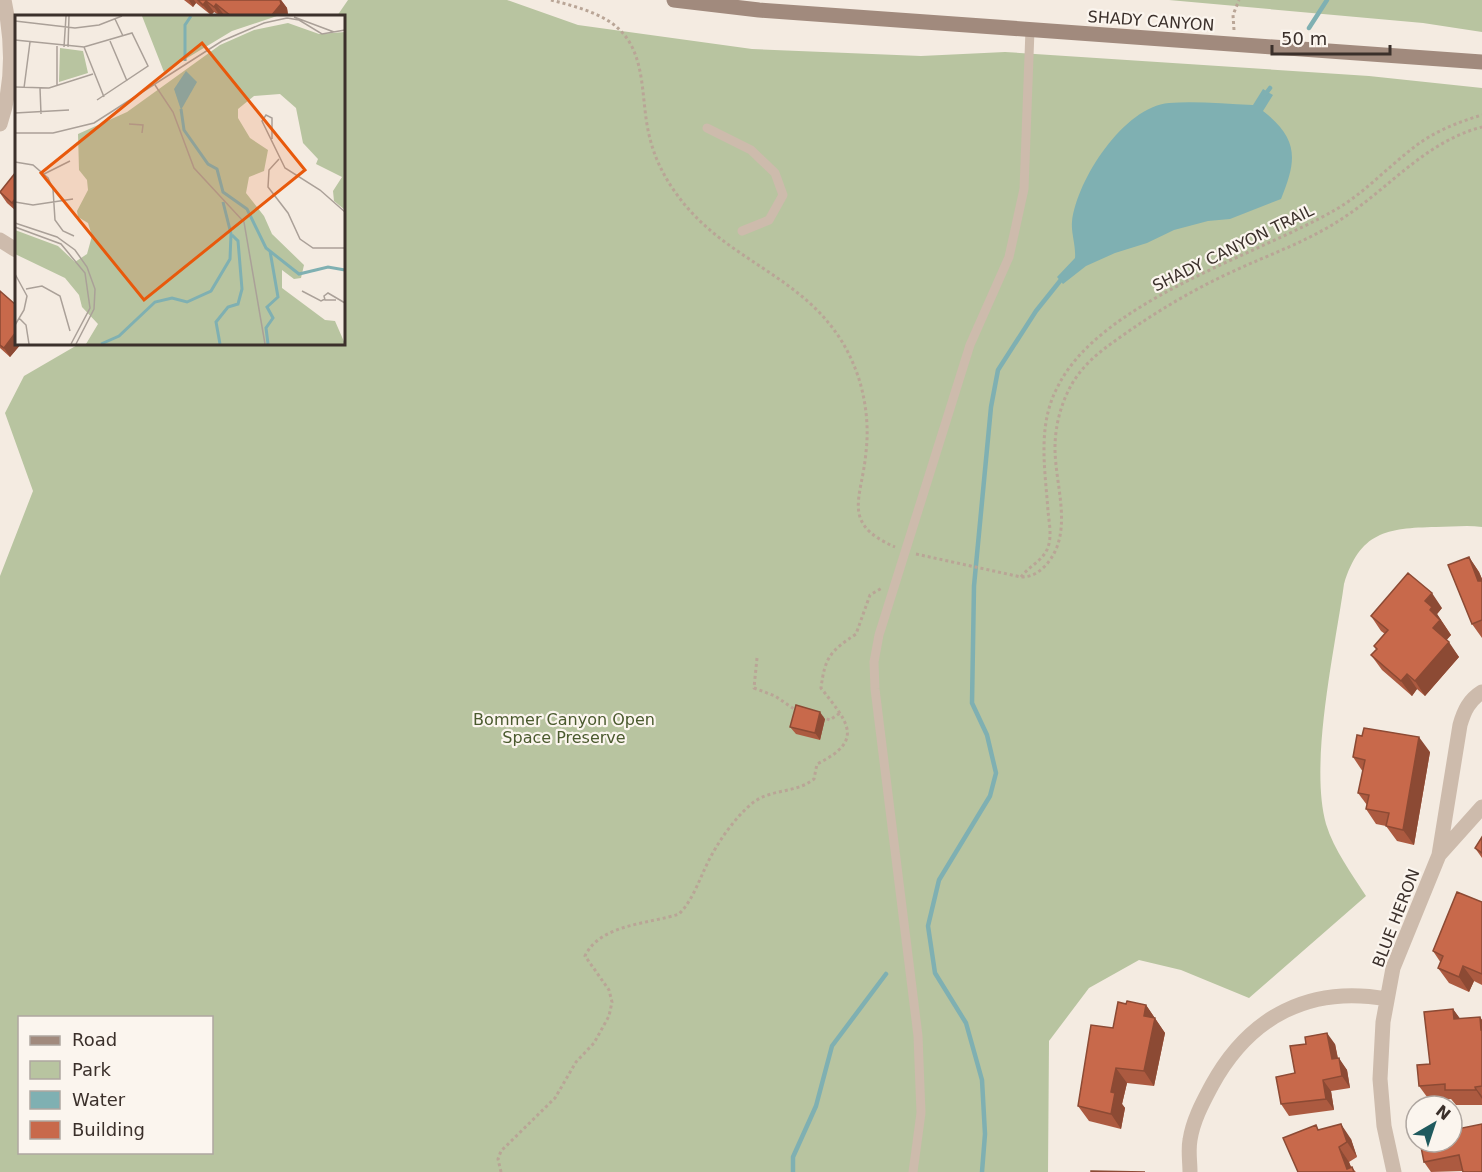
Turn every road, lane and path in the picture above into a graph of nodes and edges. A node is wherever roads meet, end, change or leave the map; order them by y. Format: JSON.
{"nodes":[{"id":1,"x":4,"y":0,"type":"edge"},
{"id":2,"x":551,"y":0,"type":"edge"},
{"id":3,"x":674,"y":0,"type":"edge"},
{"id":4,"x":1239,"y":0,"type":"edge"},
{"id":5,"x":12,"y":20,"type":"edge"},
{"id":6,"x":1030,"y":30,"type":"junction"},
{"id":7,"x":1235,"y":45,"type":"junction"},
{"id":8,"x":1482,"y":63,"type":"edge"},
{"id":9,"x":1482,"y":115,"type":"edge"},
{"id":10,"x":0,"y":124,"type":"edge"},
{"id":11,"x":707,"y":128,"type":"dead end"},
{"id":12,"x":1482,"y":128,"type":"edge"},
{"id":13,"x":742,"y":231,"type":"dead end"},
{"id":14,"x":0,"y":240,"type":"edge"},
{"id":15,"x":15,"y":249,"type":"edge"},
{"id":16,"x":901,"y":550,"type":"junction"},
{"id":17,"x":895,"y":557,"type":"dead end"},
{"id":18,"x":1020,"y":577,"type":"junction"},
{"id":19,"x":885,"y":584,"type":"dead end"},
{"id":20,"x":757,"y":658,"type":"dead end"},
{"id":21,"x":1482,"y":692,"type":"edge"},
{"id":22,"x":840,"y":713,"type":"junction"},
{"id":23,"x":807,"y":714,"type":"edge"},
{"id":24,"x":818,"y":717,"type":"edge"},
{"id":25,"x":1482,"y":807,"type":"edge"},
{"id":26,"x":1440,"y":855,"type":"junction"},
{"id":27,"x":1387,"y":999,"type":"junction"},
{"id":28,"x":501,"y":1172,"type":"edge"},
{"id":29,"x":913,"y":1172,"type":"edge"},
{"id":30,"x":1190,"y":1172,"type":"edge"},
{"id":31,"x":1394,"y":1172,"type":"edge"}],
"edges":[{"from":1,"to":5,"type":"street"},
{"from":2,"to":16,"type":"path"},
{"from":3,"to":6,"type":"main road","name":"SHADY CANYON"},
{"from":4,"to":7,"type":"path"},
{"from":5,"to":10,"type":"street"},
{"from":6,"to":7,"type":"main road","name":"SHADY CANYON"},
{"from":6,"to":16,"type":"lane"},
{"from":7,"to":8,"type":"main road","name":"SHADY CANYON"},
{"from":9,"to":18,"type":"path","name":"SHADY CANYON TRAIL"},
{"from":11,"to":13,"type":"lane"},
{"from":12,"to":18,"type":"path","name":"SHADY CANYON TRAIL"},
{"from":14,"to":15,"type":"street"},
{"from":16,"to":17,"type":"path"},
{"from":16,"to":18,"type":"path"},
{"from":16,"to":29,"type":"lane"},
{"from":19,"to":22,"type":"path"},
{"from":20,"to":23,"type":"path"},
{"from":21,"to":26,"type":"street","name":"BLUE HERON"},
{"from":22,"to":24,"type":"path"},
{"from":22,"to":28,"type":"path"},
{"from":25,"to":26,"type":"street","name":"BLUE HERON"},
{"from":26,"to":27,"type":"street","name":"BLUE HERON"},
{"from":27,"to":30,"type":"street"},
{"from":27,"to":31,"type":"street","name":"BLUE HERON"}]}
